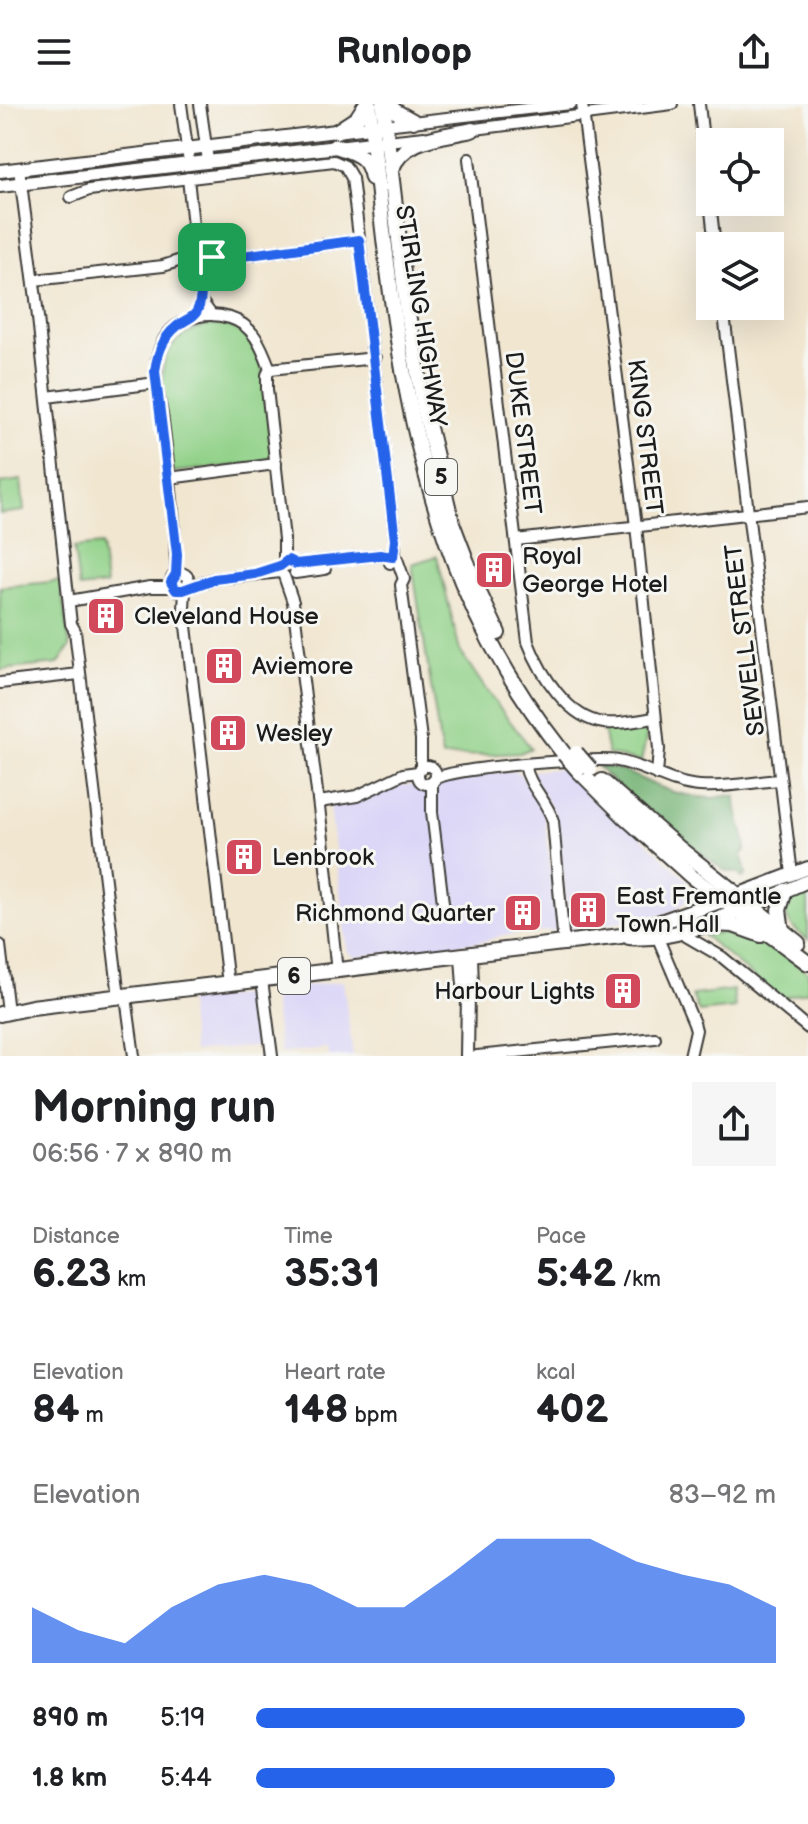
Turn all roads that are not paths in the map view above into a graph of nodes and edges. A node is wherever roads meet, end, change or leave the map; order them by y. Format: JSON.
{"nodes":[{"id":1,"x":181,"y":104,"type":"edge"},
{"id":2,"x":200,"y":104,"type":"edge"},
{"id":3,"x":368,"y":104,"type":"edge"},
{"id":4,"x":386,"y":104,"type":"edge"},
{"id":5,"x":571,"y":104,"type":"edge"},
{"id":6,"x":672,"y":104,"type":"edge"},
{"id":7,"x":699,"y":104,"type":"edge"},
{"id":8,"x":601,"y":108,"type":"edge"},
{"id":9,"x":582,"y":110,"type":"edge"},
{"id":10,"x":413,"y":121,"type":"junction"},
{"id":11,"x":378,"y":126,"type":"junction"},
{"id":12,"x":472,"y":130,"type":"junction"},
{"id":13,"x":337,"y":131,"type":"junction"},
{"id":14,"x":380,"y":142,"type":"junction"},
{"id":15,"x":335,"y":146,"type":"junction"},
{"id":16,"x":206,"y":147,"type":"junction"},
{"id":17,"x":187,"y":149,"type":"junction"},
{"id":18,"x":469,"y":159,"type":"dead end"},
{"id":19,"x":208,"y":161,"type":"junction"},
{"id":20,"x":189,"y":163,"type":"junction"},
{"id":21,"x":22,"y":168,"type":"junction"},
{"id":22,"x":0,"y":171,"type":"edge"},
{"id":23,"x":391,"y":171,"type":"junction"},
{"id":24,"x":188,"y":178,"type":"junction"},
{"id":25,"x":24,"y":183,"type":"junction"},
{"id":26,"x":0,"y":186,"type":"edge"},
{"id":27,"x":71,"y":197,"type":"dead end"},
{"id":28,"x":713,"y":232,"type":"edge"},
{"id":29,"x":359,"y":240,"type":"junction"},
{"id":30,"x":196,"y":261,"type":"junction"},
{"id":31,"x":389,"y":276,"type":"junction"},
{"id":32,"x":36,"y":280,"type":"junction"},
{"id":33,"x":203,"y":314,"type":"junction"},
{"id":34,"x":725,"y":320,"type":"edge"},
{"id":35,"x":375,"y":358,"type":"junction"},
{"id":36,"x":273,"y":370,"type":"junction"},
{"id":37,"x":156,"y":383,"type":"junction"},
{"id":38,"x":49,"y":397,"type":"junction"},
{"id":39,"x":276,"y":464,"type":"junction"},
{"id":40,"x":169,"y":478,"type":"junction"},
{"id":41,"x":808,"y":507,"type":"edge"},
{"id":42,"x":749,"y":514,"type":"junction"},
{"id":43,"x":636,"y":526,"type":"junction"},
{"id":44,"x":516,"y":540,"type":"junction"},
{"id":45,"x":392,"y":560,"type":"junction"},
{"id":46,"x":288,"y":568,"type":"junction"},
{"id":47,"x":180,"y":582,"type":"junction"},
{"id":48,"x":72,"y":598,"type":"junction"},
{"id":49,"x":79,"y":674,"type":"junction"},
{"id":50,"x":0,"y":683,"type":"edge"},
{"id":51,"x":655,"y":718,"type":"junction"},
{"id":52,"x":570,"y":754,"type":"junction"},
{"id":53,"x":525,"y":765,"type":"junction"},
{"id":54,"x":584,"y":769,"type":"junction"},
{"id":55,"x":427,"y":775,"type":"junction"},
{"id":56,"x":657,"y":775,"type":"junction"},
{"id":57,"x":780,"y":777,"type":"junction"},
{"id":58,"x":319,"y":800,"type":"junction"},
{"id":59,"x":808,"y":868,"type":"edge"},
{"id":60,"x":792,"y":874,"type":"junction"},
{"id":61,"x":692,"y":877,"type":"junction"},
{"id":62,"x":808,"y":881,"type":"edge"},
{"id":63,"x":785,"y":891,"type":"junction"},
{"id":64,"x":737,"y":895,"type":"junction"},
{"id":65,"x":722,"y":900,"type":"junction"},
{"id":66,"x":744,"y":908,"type":"junction"},
{"id":67,"x":444,"y":911,"type":"dead end"},
{"id":68,"x":688,"y":912,"type":"junction"},
{"id":69,"x":708,"y":924,"type":"junction"},
{"id":70,"x":679,"y":932,"type":"junction"},
{"id":71,"x":780,"y":935,"type":"junction"},
{"id":72,"x":621,"y":936,"type":"junction"},
{"id":73,"x":657,"y":936,"type":"junction"},
{"id":74,"x":0,"y":945,"type":"edge"},
{"id":75,"x":564,"y":945,"type":"junction"},
{"id":76,"x":466,"y":957,"type":"junction"},
{"id":77,"x":807,"y":958,"type":"edge"},
{"id":78,"x":337,"y":972,"type":"junction"},
{"id":79,"x":262,"y":980,"type":"junction"},
{"id":80,"x":228,"y":984,"type":"junction"},
{"id":81,"x":123,"y":997,"type":"junction"},
{"id":82,"x":4,"y":1013,"type":"edge"},
{"id":83,"x":808,"y":1028,"type":"edge"},
{"id":84,"x":655,"y":1038,"type":"dead end"},
{"id":85,"x":134,"y":1056,"type":"edge"},
{"id":86,"x":272,"y":1056,"type":"edge"},
{"id":87,"x":467,"y":1056,"type":"edge"},
{"id":88,"x":477,"y":1056,"type":"edge"},
{"id":89,"x":690,"y":1056,"type":"edge"}],
"edges":[{"from":1,"to":17,"type":"street"},
{"from":2,"to":16,"type":"street"},
{"from":3,"to":11,"type":"highway","name":"STIRLING HIGHWAY","number":"5"},
{"from":3,"to":13,"type":"highway"},
{"from":4,"to":10,"type":"highway"},
{"from":4,"to":11,"type":"highway","name":"STIRLING HIGHWAY","number":"5"},
{"from":5,"to":10,"type":"street"},
{"from":6,"to":8,"type":"street"},
{"from":7,"to":28,"type":"street"},
{"from":8,"to":9,"type":"street"},
{"from":9,"to":12,"type":"street"},
{"from":9,"to":43,"type":"street","name":"KING STREET"},
{"from":10,"to":11,"type":"street"},
{"from":11,"to":13,"type":"main road"},
{"from":11,"to":14,"type":"highway","name":"STIRLING HIGHWAY","number":"5"},
{"from":12,"to":14,"type":"street"},
{"from":12,"to":23,"type":"highway"},
{"from":13,"to":16,"type":"main road"},
{"from":14,"to":15,"type":"main road"},
{"from":14,"to":23,"type":"highway","name":"STIRLING HIGHWAY","number":"5"},
{"from":14,"to":31,"type":"highway","name":"STIRLING HIGHWAY","number":"5"},
{"from":15,"to":19,"type":"main road"},
{"from":15,"to":31,"type":"highway"},
{"from":16,"to":17,"type":"main road"},
{"from":16,"to":19,"type":"street"},
{"from":17,"to":20,"type":"street"},
{"from":17,"to":21,"type":"main road"},
{"from":18,"to":44,"type":"street","name":"DUKE STREET"},
{"from":19,"to":20,"type":"main road"},
{"from":20,"to":25,"type":"main road"},
{"from":21,"to":22,"type":"main road"},
{"from":21,"to":25,"type":"street"},
{"from":23,"to":52,"type":"highway","name":"STIRLING HIGHWAY","number":"5"},
{"from":24,"to":27,"type":"street"},
{"from":24,"to":29,"type":"street"},
{"from":24,"to":30,"type":"street"},
{"from":25,"to":26,"type":"main road"},
{"from":25,"to":32,"type":"street"},
{"from":29,"to":30,"type":"street"},
{"from":29,"to":35,"type":"street"},
{"from":30,"to":32,"type":"street"},
{"from":30,"to":33,"type":"street"},
{"from":31,"to":52,"type":"highway","name":"STIRLING HIGHWAY","number":"5"},
{"from":32,"to":38,"type":"street"},
{"from":33,"to":36,"type":"street"},
{"from":33,"to":37,"type":"street"},
{"from":34,"to":42,"type":"street","name":"SEWELL STREET"},
{"from":35,"to":36,"type":"street"},
{"from":35,"to":45,"type":"street"},
{"from":36,"to":39,"type":"street"},
{"from":37,"to":38,"type":"street"},
{"from":37,"to":40,"type":"street"},
{"from":38,"to":48,"type":"street"},
{"from":39,"to":40,"type":"street"},
{"from":39,"to":46,"type":"street"},
{"from":40,"to":47,"type":"street"},
{"from":41,"to":42,"type":"street"},
{"from":42,"to":43,"type":"street"},
{"from":42,"to":57,"type":"street","name":"SEWELL STREET"},
{"from":43,"to":44,"type":"street"},
{"from":43,"to":51,"type":"street","name":"KING STREET"},
{"from":44,"to":51,"type":"street","name":"DUKE STREET"},
{"from":45,"to":46,"type":"street"},
{"from":45,"to":55,"type":"street"},
{"from":46,"to":47,"type":"street"},
{"from":46,"to":58,"type":"street"},
{"from":47,"to":48,"type":"street"},
{"from":47,"to":80,"type":"street"},
{"from":48,"to":49,"type":"street"},
{"from":49,"to":50,"type":"street"},
{"from":49,"to":81,"type":"street"},
{"from":51,"to":56,"type":"street","name":"KING STREET"},
{"from":52,"to":54,"type":"highway","name":"STIRLING HIGHWAY","number":"5","bridge":true},
{"from":53,"to":55,"type":"street"},
{"from":53,"to":56,"type":"street"},
{"from":53,"to":75,"type":"street"},
{"from":54,"to":61,"type":"highway","name":"STIRLING HIGHWAY","number":"5"},
{"from":54,"to":64,"type":"highway","name":"STIRLING HIGHWAY","number":"5"},
{"from":55,"to":58,"type":"street"},
{"from":55,"to":67,"type":"street"},
{"from":56,"to":57,"type":"street"},
{"from":57,"to":60,"type":"street","name":"SEWELL STREET"},
{"from":58,"to":78,"type":"street"},
{"from":59,"to":60,"type":"main road","number":"6"},
{"from":60,"to":64,"type":"main road","number":"6"},
{"from":61,"to":65,"type":"highway","name":"STIRLING HIGHWAY","number":"5"},
{"from":61,"to":68,"type":"highway"},
{"from":62,"to":63,"type":"main road","number":"6"},
{"from":63,"to":66,"type":"main road","number":"6"},
{"from":63,"to":71,"type":"highway"},
{"from":64,"to":65,"type":"highway","number":"6"},
{"from":64,"to":66,"type":"highway","name":"STIRLING HIGHWAY","number":"5"},
{"from":65,"to":66,"type":"highway","name":"STIRLING HIGHWAY","number":"5"},
{"from":65,"to":68,"type":"highway","number":"6"},
{"from":66,"to":69,"type":"highway","number":"6"},
{"from":66,"to":71,"type":"highway","name":"STIRLING HIGHWAY","number":"5"},
{"from":68,"to":72,"type":"highway","number":"6"},
{"from":69,"to":70,"type":"highway","number":"6"},
{"from":69,"to":71,"type":"highway"},
{"from":70,"to":73,"type":"highway","number":"6"},
{"from":70,"to":83,"type":"street"},
{"from":71,"to":77,"type":"highway","name":"STIRLING HIGHWAY","number":"5"},
{"from":72,"to":73,"type":"highway","number":"6"},
{"from":72,"to":75,"type":"highway","number":"6"},
{"from":73,"to":89,"type":"street"},
{"from":74,"to":82,"type":"street"},
{"from":75,"to":76,"type":"highway","number":"6"},
{"from":76,"to":78,"type":"highway","number":"6"},
{"from":76,"to":87,"type":"main road"},
{"from":78,"to":79,"type":"highway","number":"6"},
{"from":79,"to":80,"type":"highway","number":"6"},
{"from":79,"to":86,"type":"street"},
{"from":80,"to":81,"type":"highway","number":"6"},
{"from":81,"to":82,"type":"highway","number":"6"},
{"from":81,"to":85,"type":"street"},
{"from":84,"to":88,"type":"street"}]}
